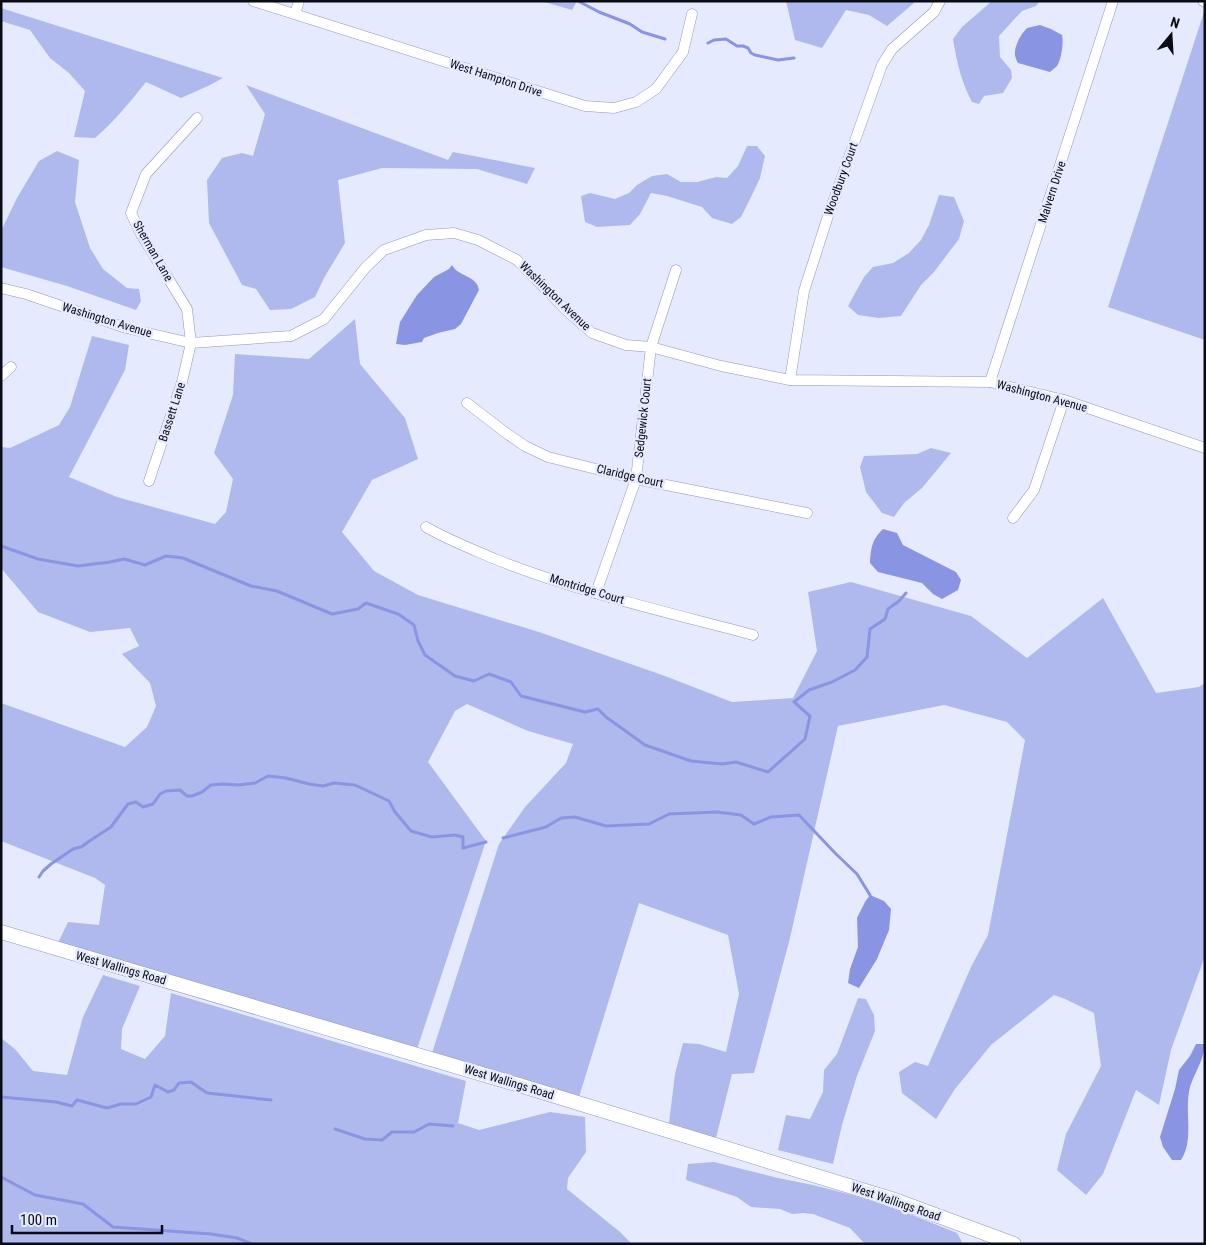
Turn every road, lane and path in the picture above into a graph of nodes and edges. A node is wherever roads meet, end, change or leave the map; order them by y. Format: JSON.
{"nodes":[{"id":1,"x":254,"y":1,"type":"edge"},
{"id":2,"x":298,"y":1,"type":"edge"},
{"id":3,"x":940,"y":1,"type":"edge"},
{"id":4,"x":1113,"y":1,"type":"edge"},
{"id":5,"x":295,"y":14,"type":"junction"},
{"id":6,"x":692,"y":14,"type":"dead end"},
{"id":7,"x":197,"y":118,"type":"dead end"},
{"id":8,"x":676,"y":270,"type":"dead end"},
{"id":9,"x":1,"y":288,"type":"edge"},
{"id":10,"x":191,"y":343,"type":"junction"},
{"id":11,"x":651,"y":347,"type":"junction"},
{"id":12,"x":11,"y":367,"type":"dead end"},
{"id":13,"x":1,"y":376,"type":"edge"},
{"id":14,"x":790,"y":380,"type":"junction"},
{"id":15,"x":990,"y":382,"type":"junction"},
{"id":16,"x":1064,"y":400,"type":"junction"},
{"id":17,"x":467,"y":403,"type":"dead end"},
{"id":18,"x":1205,"y":448,"type":"edge"},
{"id":19,"x":636,"y":479,"type":"junction"},
{"id":20,"x":149,"y":480,"type":"dead end"},
{"id":21,"x":808,"y":513,"type":"dead end"},
{"id":22,"x":1013,"y":518,"type":"dead end"},
{"id":23,"x":426,"y":527,"type":"dead end"},
{"id":24,"x":596,"y":593,"type":"junction"},
{"id":25,"x":753,"y":635,"type":"dead end"},
{"id":26,"x":1,"y":932,"type":"edge"},
{"id":27,"x":1014,"y":1244,"type":"edge"}],
"edges":[{"from":1,"to":5,"type":"street","name":"West Hampton Drive"},
{"from":2,"to":5,"type":"street"},
{"from":3,"to":14,"type":"street","name":"Woodbury Court"},
{"from":4,"to":15,"type":"street","name":"Malvern Drive"},
{"from":5,"to":6,"type":"street","name":"West Hampton Drive"},
{"from":7,"to":10,"type":"street","name":"Sherman Lane"},
{"from":8,"to":11,"type":"street","name":"Sedgewick Court"},
{"from":9,"to":10,"type":"street","name":"Washington Avenue"},
{"from":10,"to":11,"type":"street","name":"Washington Avenue"},
{"from":10,"to":20,"type":"street","name":"Bassett Lane"},
{"from":11,"to":14,"type":"street","name":"Washington Avenue"},
{"from":11,"to":19,"type":"street","name":"Sedgewick Court"},
{"from":12,"to":13,"type":"street"},
{"from":14,"to":15,"type":"street","name":"Washington Avenue"},
{"from":15,"to":16,"type":"street","name":"Washington Avenue"},
{"from":16,"to":18,"type":"street","name":"Washington Avenue"},
{"from":16,"to":22,"type":"street"},
{"from":17,"to":19,"type":"street","name":"Claridge Court"},
{"from":19,"to":21,"type":"street","name":"Claridge Court"},
{"from":19,"to":24,"type":"street","name":"Sedgewick Court"},
{"from":23,"to":24,"type":"street","name":"Montridge Court"},
{"from":24,"to":25,"type":"street","name":"Montridge Court"},
{"from":26,"to":27,"type":"street","name":"West Wallings Road"}]}
